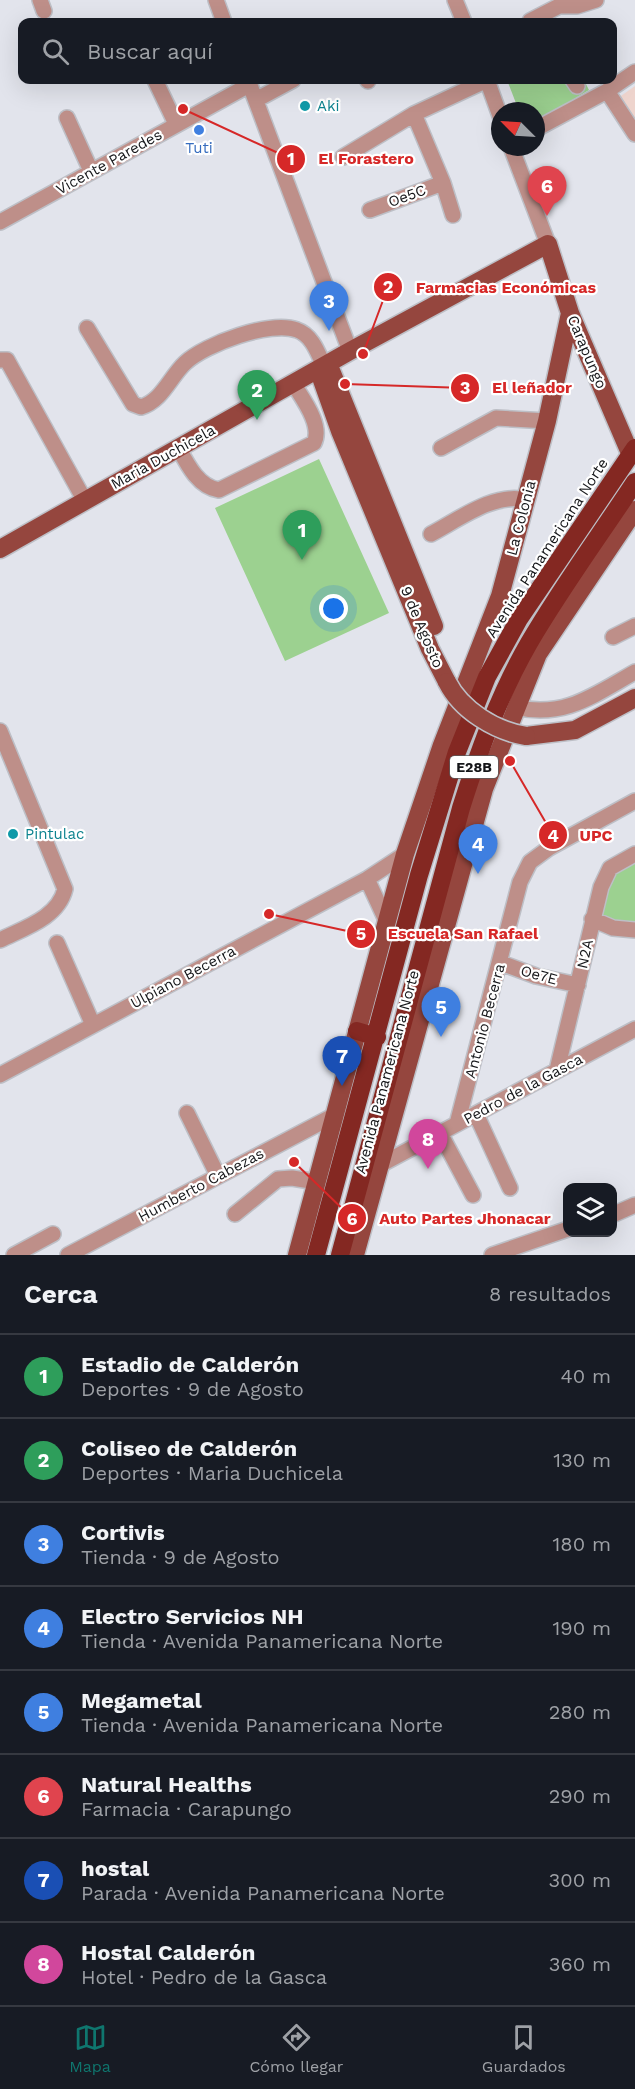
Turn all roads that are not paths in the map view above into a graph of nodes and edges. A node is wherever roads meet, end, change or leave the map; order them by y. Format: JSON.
{"nodes":[{"id":1,"x":216,"y":0,"type":"edge"},
{"id":2,"x":455,"y":0,"type":"edge"},
{"id":3,"x":596,"y":0,"type":"edge"},
{"id":4,"x":223,"y":18,"type":"edge"},
{"id":5,"x":462,"y":18,"type":"edge"},
{"id":6,"x":536,"y":18,"type":"edge"},
{"id":7,"x":635,"y":72,"type":"edge"},
{"id":8,"x":157,"y":84,"type":"edge"},
{"id":9,"x":246,"y":84,"type":"edge"},
{"id":10,"x":250,"y":84,"type":"edge"},
{"id":11,"x":286,"y":84,"type":"edge"},
{"id":12,"x":478,"y":84,"type":"edge"},
{"id":13,"x":488,"y":84,"type":"edge"},
{"id":14,"x":607,"y":91,"type":"junction"},
{"id":15,"x":256,"y":100,"type":"junction"},
{"id":16,"x":495,"y":102,"type":"edge"},
{"id":17,"x":414,"y":114,"type":"junction"},
{"id":18,"x":67,"y":118,"type":"dead end"},
{"id":19,"x":176,"y":124,"type":"junction"},
{"id":20,"x":545,"y":124,"type":"edge"},
{"id":21,"x":635,"y":134,"type":"edge"},
{"id":22,"x":514,"y":156,"type":"edge"},
{"id":23,"x":343,"y":157,"type":"dead end"},
{"id":24,"x":91,"y":171,"type":"junction"},
{"id":25,"x":443,"y":183,"type":"junction"},
{"id":26,"x":370,"y":210,"type":"dead end"},
{"id":27,"x":453,"y":215,"type":"dead end"},
{"id":28,"x":1,"y":218,"type":"edge"},
{"id":29,"x":548,"y":244,"type":"junction"},
{"id":30,"x":570,"y":313,"type":"junction"},
{"id":31,"x":87,"y":328,"type":"dead end"},
{"id":32,"x":350,"y":351,"type":"junction"},
{"id":33,"x":0,"y":360,"type":"edge"},
{"id":34,"x":323,"y":366,"type":"junction"},
{"id":35,"x":293,"y":383,"type":"junction"},
{"id":36,"x":547,"y":421,"type":"junction"},
{"id":37,"x":441,"y":448,"type":"dead end"},
{"id":38,"x":178,"y":449,"type":"junction"},
{"id":39,"x":633,"y":451,"type":"edge"},
{"id":40,"x":635,"y":482,"type":"edge"},
{"id":41,"x":526,"y":500,"type":"junction"},
{"id":42,"x":85,"y":501,"type":"junction"},
{"id":43,"x":634,"y":512,"type":"edge"},
{"id":44,"x":431,"y":534,"type":"dead end"},
{"id":45,"x":0,"y":549,"type":"edge"},
{"id":46,"x":635,"y":626,"type":"edge"},
{"id":47,"x":613,"y":637,"type":"dead end"},
{"id":48,"x":635,"y":672,"type":"edge"},
{"id":49,"x":635,"y":687,"type":"edge"},
{"id":50,"x":635,"y":698,"type":"edge"},
{"id":51,"x":515,"y":707,"type":"junction"},
{"id":52,"x":0,"y":731,"type":"edge"},
{"id":53,"x":529,"y":731,"type":"junction"},
{"id":54,"x":635,"y":801,"type":"edge"},
{"id":55,"x":405,"y":854,"type":"junction"},
{"id":56,"x":635,"y":854,"type":"edge"},
{"id":57,"x":367,"y":879,"type":"junction"},
{"id":58,"x":386,"y":920,"type":"junction"},
{"id":59,"x":592,"y":920,"type":"junction"},
{"id":60,"x":635,"y":930,"type":"edge"},
{"id":61,"x":0,"y":940,"type":"edge"},
{"id":62,"x":57,"y":943,"type":"dead end"},
{"id":63,"x":501,"y":963,"type":"junction"},
{"id":64,"x":578,"y":985,"type":"junction"},
{"id":65,"x":93,"y":1025,"type":"junction"},
{"id":66,"x":635,"y":1029,"type":"edge"},
{"id":67,"x":357,"y":1031,"type":"junction"},
{"id":68,"x":376,"y":1037,"type":"junction"},
{"id":69,"x":557,"y":1070,"type":"junction"},
{"id":70,"x":0,"y":1075,"type":"edge"},
{"id":71,"x":393,"y":1085,"type":"junction"},
{"id":72,"x":187,"y":1113,"type":"dead end"},
{"id":73,"x":476,"y":1114,"type":"junction"},
{"id":74,"x":334,"y":1115,"type":"junction"},
{"id":75,"x":457,"y":1124,"type":"junction"},
{"id":76,"x":440,"y":1133,"type":"junction"},
{"id":77,"x":380,"y":1166,"type":"junction"},
{"id":78,"x":218,"y":1176,"type":"junction"},
{"id":79,"x":317,"y":1182,"type":"junction"},
{"id":80,"x":510,"y":1188,"type":"dead end"},
{"id":81,"x":473,"y":1195,"type":"dead end"},
{"id":82,"x":635,"y":1205,"type":"edge"},
{"id":83,"x":617,"y":1213,"type":"edge"},
{"id":84,"x":236,"y":1214,"type":"dead end"},
{"id":85,"x":563,"y":1231,"type":"edge"},
{"id":86,"x":53,"y":1234,"type":"dead end"},
{"id":87,"x":14,"y":1255,"type":"edge"},
{"id":88,"x":68,"y":1255,"type":"edge"},
{"id":89,"x":297,"y":1255,"type":"edge"},
{"id":90,"x":316,"y":1255,"type":"edge"},
{"id":91,"x":340,"y":1255,"type":"edge"},
{"id":92,"x":355,"y":1255,"type":"edge"},
{"id":93,"x":492,"y":1255,"type":"edge"}],
"edges":[{"from":1,"to":4,"type":"street"},
{"from":2,"to":5,"type":"street"},
{"from":3,"to":6,"type":"street"},
{"from":7,"to":14,"type":"street"},
{"from":8,"to":19,"type":"street"},
{"from":9,"to":19,"type":"street","name":"Vicente Paredes"},
{"from":10,"to":15,"type":"street"},
{"from":11,"to":15,"type":"street"},
{"from":12,"to":17,"type":"street"},
{"from":13,"to":16,"type":"street"},
{"from":14,"to":20,"type":"street"},
{"from":14,"to":21,"type":"street"},
{"from":15,"to":32,"type":"street"},
{"from":17,"to":23,"type":"street"},
{"from":17,"to":25,"type":"street"},
{"from":18,"to":24,"type":"street"},
{"from":19,"to":24,"type":"street","name":"Vicente Paredes"},
{"from":22,"to":29,"type":"street","name":"Carapungo"},
{"from":24,"to":28,"type":"street","name":"Vicente Paredes"},
{"from":25,"to":26,"type":"street","name":"Oe5C"},
{"from":25,"to":27,"type":"street"},
{"from":29,"to":30,"type":"main road","name":"Carapungo"},
{"from":29,"to":32,"type":"main road","name":"Maria Duchicela"},
{"from":30,"to":36,"type":"main road","name":"La Colonia"},
{"from":30,"to":39,"type":"main road","name":"Carapungo"},
{"from":31,"to":34,"type":"street"},
{"from":32,"to":34,"type":"main road","name":"Maria Duchicela"},
{"from":33,"to":42,"type":"street"},
{"from":34,"to":35,"type":"main road","name":"Maria Duchicela"},
{"from":34,"to":53,"type":"main road","name":"9 de Agosto"},
{"from":35,"to":38,"type":"main road","name":"Maria Duchicela"},
{"from":35,"to":38,"type":"street"},
{"from":36,"to":37,"type":"street"},
{"from":36,"to":41,"type":"main road","name":"La Colonia"},
{"from":38,"to":42,"type":"main road","name":"Maria Duchicela"},
{"from":39,"to":68,"type":"highway","name":"Avenida Panamericana Norte","number":"E28B"},
{"from":40,"to":71,"type":"highway","name":"Avenida Panamericana Norte","number":"E28B"},
{"from":41,"to":44,"type":"street"},
{"from":41,"to":55,"type":"main road","name":"La Colonia"},
{"from":42,"to":45,"type":"main road","name":"Maria Duchicela"},
{"from":43,"to":51,"type":"main road","name":"Avenida Panamericana Norte"},
{"from":46,"to":47,"type":"street"},
{"from":48,"to":51,"type":"street"},
{"from":49,"to":53,"type":"main road","name":"9 de Agosto"},
{"from":50,"to":53,"type":"main road","name":"9 de Agosto"},
{"from":51,"to":71,"type":"main road","name":"Avenida Panamericana Norte"},
{"from":52,"to":61,"type":"street"},
{"from":54,"to":63,"type":"street","name":"Antonio Becerra"},
{"from":55,"to":57,"type":"street","name":"Ulpiano Becerra"},
{"from":55,"to":58,"type":"main road"},
{"from":56,"to":59,"type":"street","name":"N2A"},
{"from":57,"to":58,"type":"street"},
{"from":57,"to":65,"type":"street","name":"Ulpiano Becerra"},
{"from":58,"to":67,"type":"main road"},
{"from":59,"to":60,"type":"street"},
{"from":59,"to":64,"type":"street","name":"N2A"},
{"from":62,"to":65,"type":"street"},
{"from":63,"to":64,"type":"street","name":"Oe7E"},
{"from":63,"to":75,"type":"street","name":"Antonio Becerra"},
{"from":64,"to":69,"type":"street","name":"N2A"},
{"from":65,"to":70,"type":"street","name":"Ulpiano Becerra"},
{"from":66,"to":69,"type":"street","name":"Pedro de la Gasca"},
{"from":67,"to":68,"type":"highway"},
{"from":67,"to":74,"type":"main road"},
{"from":68,"to":90,"type":"highway","name":"Avenida Panamericana Norte","number":"E28B"},
{"from":69,"to":73,"type":"street","name":"Pedro de la Gasca"},
{"from":71,"to":77,"type":"main road","name":"Avenida Panamericana Norte"},
{"from":71,"to":91,"type":"highway","name":"Avenida Panamericana Norte","number":"E28B"},
{"from":72,"to":78,"type":"street"},
{"from":73,"to":75,"type":"street","name":"Pedro de la Gasca"},
{"from":73,"to":80,"type":"street"},
{"from":74,"to":78,"type":"street","name":"Humberto Cabezas"},
{"from":74,"to":79,"type":"main road"},
{"from":75,"to":76,"type":"street","name":"Pedro de la Gasca"},
{"from":76,"to":77,"type":"street","name":"Pedro de la Gasca"},
{"from":76,"to":81,"type":"street"},
{"from":77,"to":92,"type":"main road","name":"Avenida Panamericana Norte"},
{"from":78,"to":88,"type":"street","name":"Humberto Cabezas"},
{"from":79,"to":84,"type":"street"},
{"from":79,"to":89,"type":"main road"},
{"from":82,"to":83,"type":"street"},
{"from":85,"to":93,"type":"street"},
{"from":86,"to":87,"type":"street"}]}
